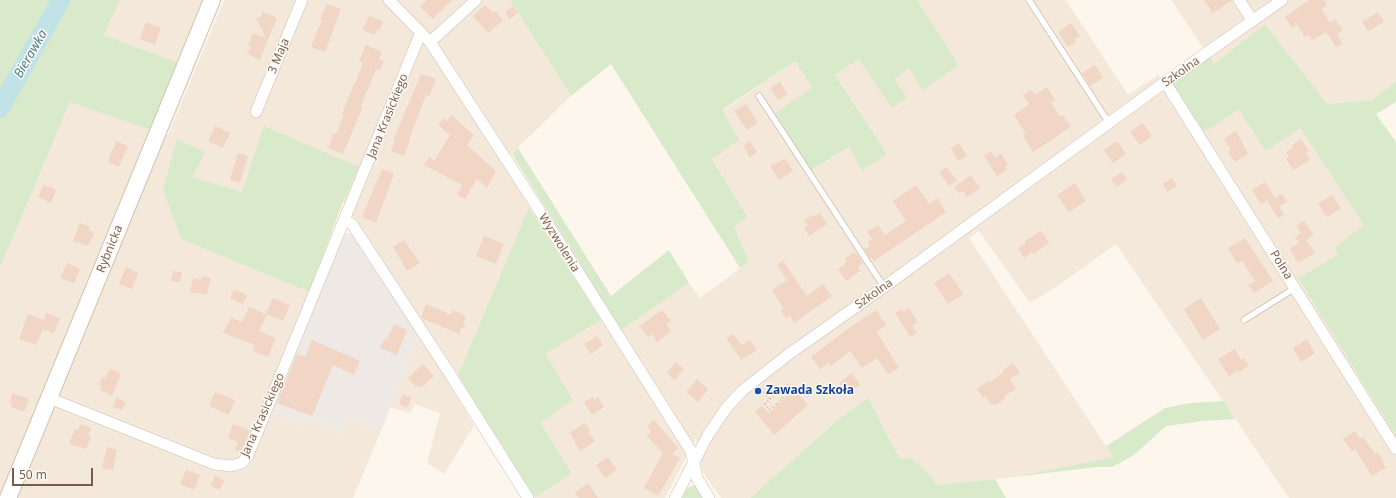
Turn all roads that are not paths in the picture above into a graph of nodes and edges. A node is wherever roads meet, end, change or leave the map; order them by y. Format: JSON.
{"nodes":[{"id":1,"x":212,"y":0,"type":"edge"},
{"id":2,"x":302,"y":0,"type":"edge"},
{"id":3,"x":389,"y":0,"type":"edge"},
{"id":4,"x":476,"y":0,"type":"edge"},
{"id":5,"x":1029,"y":0,"type":"edge"},
{"id":6,"x":1239,"y":0,"type":"edge"},
{"id":7,"x":1282,"y":0,"type":"edge"},
{"id":8,"x":1253,"y":21,"type":"junction"},
{"id":9,"x":421,"y":32,"type":"junction"},
{"id":10,"x":430,"y":42,"type":"junction"},
{"id":11,"x":1164,"y":82,"type":"junction"},
{"id":12,"x":759,"y":96,"type":"dead end"},
{"id":13,"x":256,"y":112,"type":"dead end"},
{"id":14,"x":1109,"y":123,"type":"junction"},
{"id":15,"x":345,"y":221,"type":"junction"},
{"id":16,"x":884,"y":287,"type":"junction"},
{"id":17,"x":1295,"y":288,"type":"junction"},
{"id":18,"x":1244,"y":320,"type":"dead end"},
{"id":19,"x":49,"y":398,"type":"junction"},
{"id":20,"x":1396,"y":449,"type":"edge"},
{"id":21,"x":694,"y":463,"type":"junction"},
{"id":22,"x":8,"y":498,"type":"edge"},
{"id":23,"x":528,"y":498,"type":"edge"},
{"id":24,"x":675,"y":498,"type":"edge"},
{"id":25,"x":709,"y":498,"type":"edge"}],
"edges":[{"from":1,"to":19,"type":"main road","name":"Rybnicka"},
{"from":2,"to":13,"type":"street","name":"3 Maja"},
{"from":3,"to":9,"type":"street","name":"Wyzwolenia"},
{"from":4,"to":10,"type":"street"},
{"from":5,"to":14,"type":"lane"},
{"from":6,"to":8,"type":"street"},
{"from":7,"to":8,"type":"street","name":"Szkolna"},
{"from":8,"to":11,"type":"street","name":"Szkolna"},
{"from":9,"to":10,"type":"street","name":"Wyzwolenia"},
{"from":9,"to":15,"type":"street","name":"Jana Krasickiego"},
{"from":10,"to":21,"type":"street","name":"Wyzwolenia"},
{"from":11,"to":14,"type":"street","name":"Szkolna"},
{"from":11,"to":17,"type":"street","name":"Polna"},
{"from":12,"to":16,"type":"lane"},
{"from":14,"to":16,"type":"street","name":"Szkolna"},
{"from":15,"to":19,"type":"street","name":"Jana Krasickiego"},
{"from":15,"to":23,"type":"street"},
{"from":16,"to":21,"type":"street","name":"Szkolna"},
{"from":17,"to":18,"type":"lane"},
{"from":17,"to":20,"type":"street","name":"Polna"},
{"from":19,"to":22,"type":"main road","name":"Rybnicka"},
{"from":21,"to":24,"type":"street","name":"Szkolna"},
{"from":21,"to":25,"type":"street","name":"Wyzwolenia"}]}
